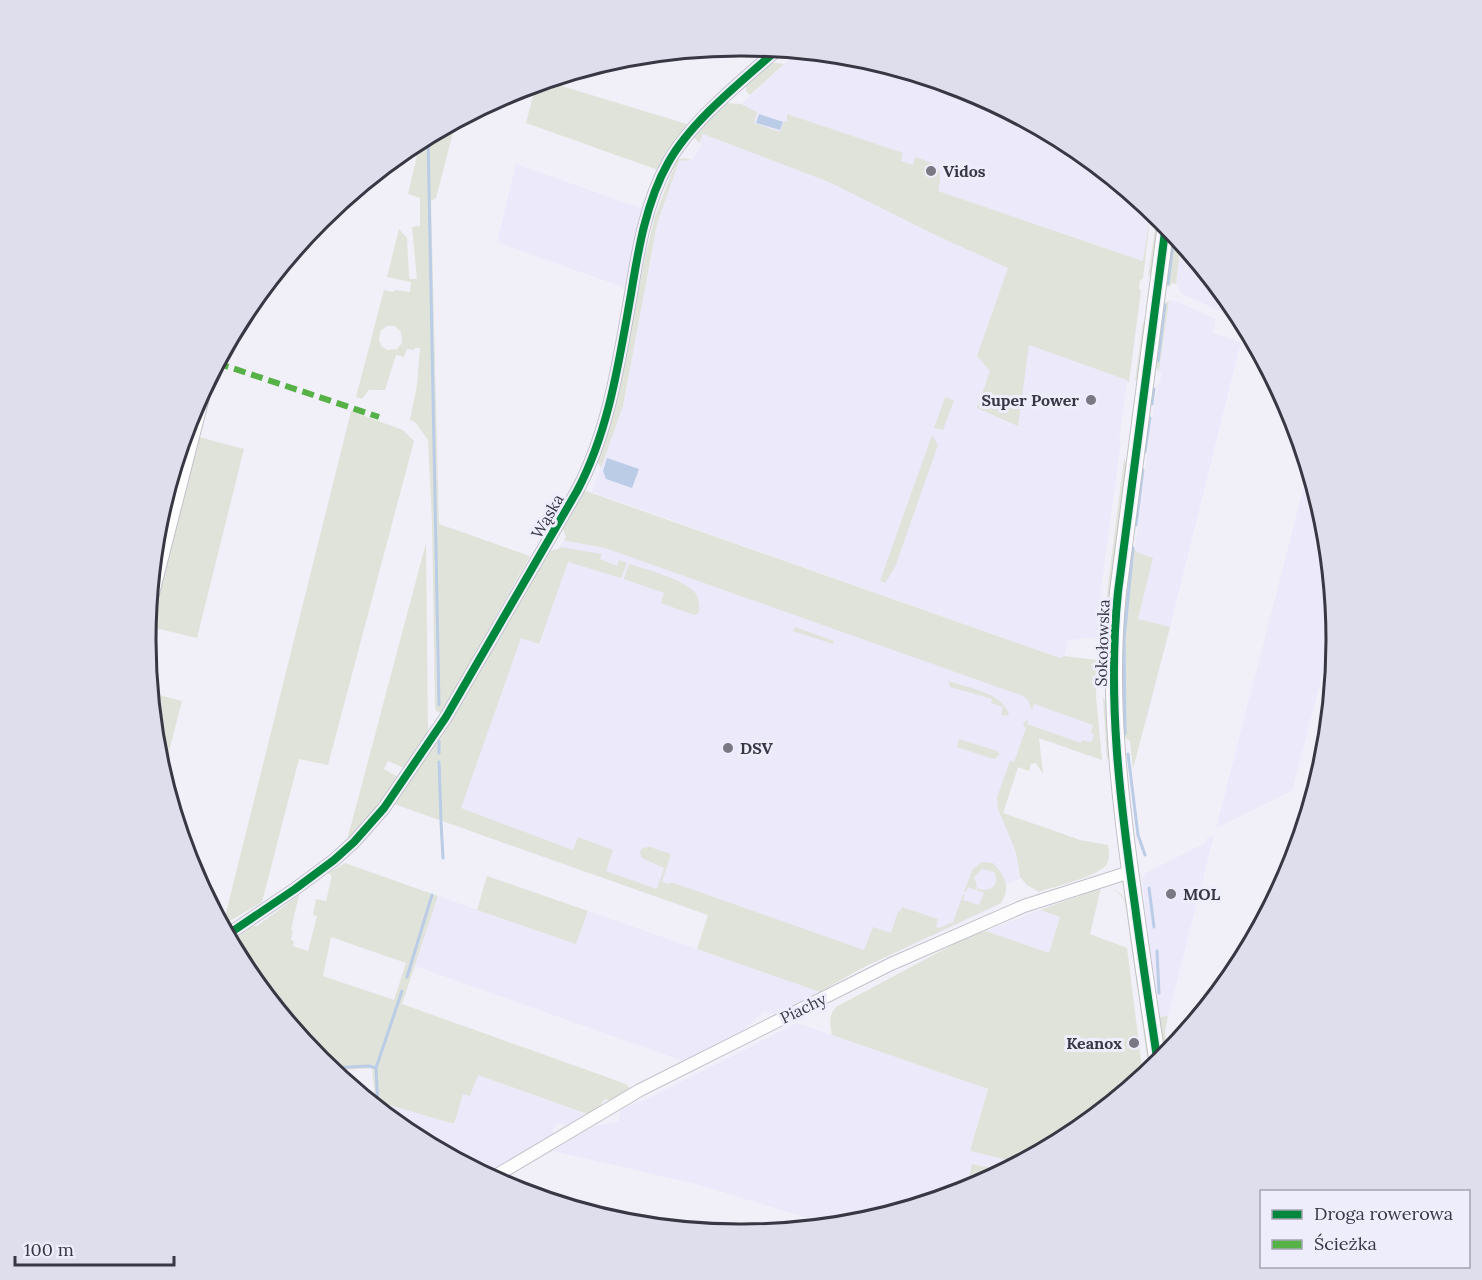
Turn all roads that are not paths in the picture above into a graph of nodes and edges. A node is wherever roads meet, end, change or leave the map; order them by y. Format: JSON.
{"nodes":[{"id":1,"x":770,"y":57,"type":"edge"},
{"id":2,"x":1164,"y":238,"type":"edge"},
{"id":3,"x":192,"y":441,"type":"edge"},
{"id":4,"x":164,"y":549,"type":"edge"},
{"id":5,"x":1130,"y":872,"type":"junction"},
{"id":6,"x":234,"y":930,"type":"edge"},
{"id":7,"x":1156,"y":1051,"type":"edge"},
{"id":8,"x":501,"y":1173,"type":"edge"}],
"edges":[{"from":1,"to":6,"type":"street","name":"Wąska"},
{"from":2,"to":5,"type":"street","name":"Sokołowska"},
{"from":3,"to":4,"type":"street"},
{"from":5,"to":7,"type":"street","name":"Sokołowska"},
{"from":5,"to":8,"type":"street","name":"Piachy"}]}
